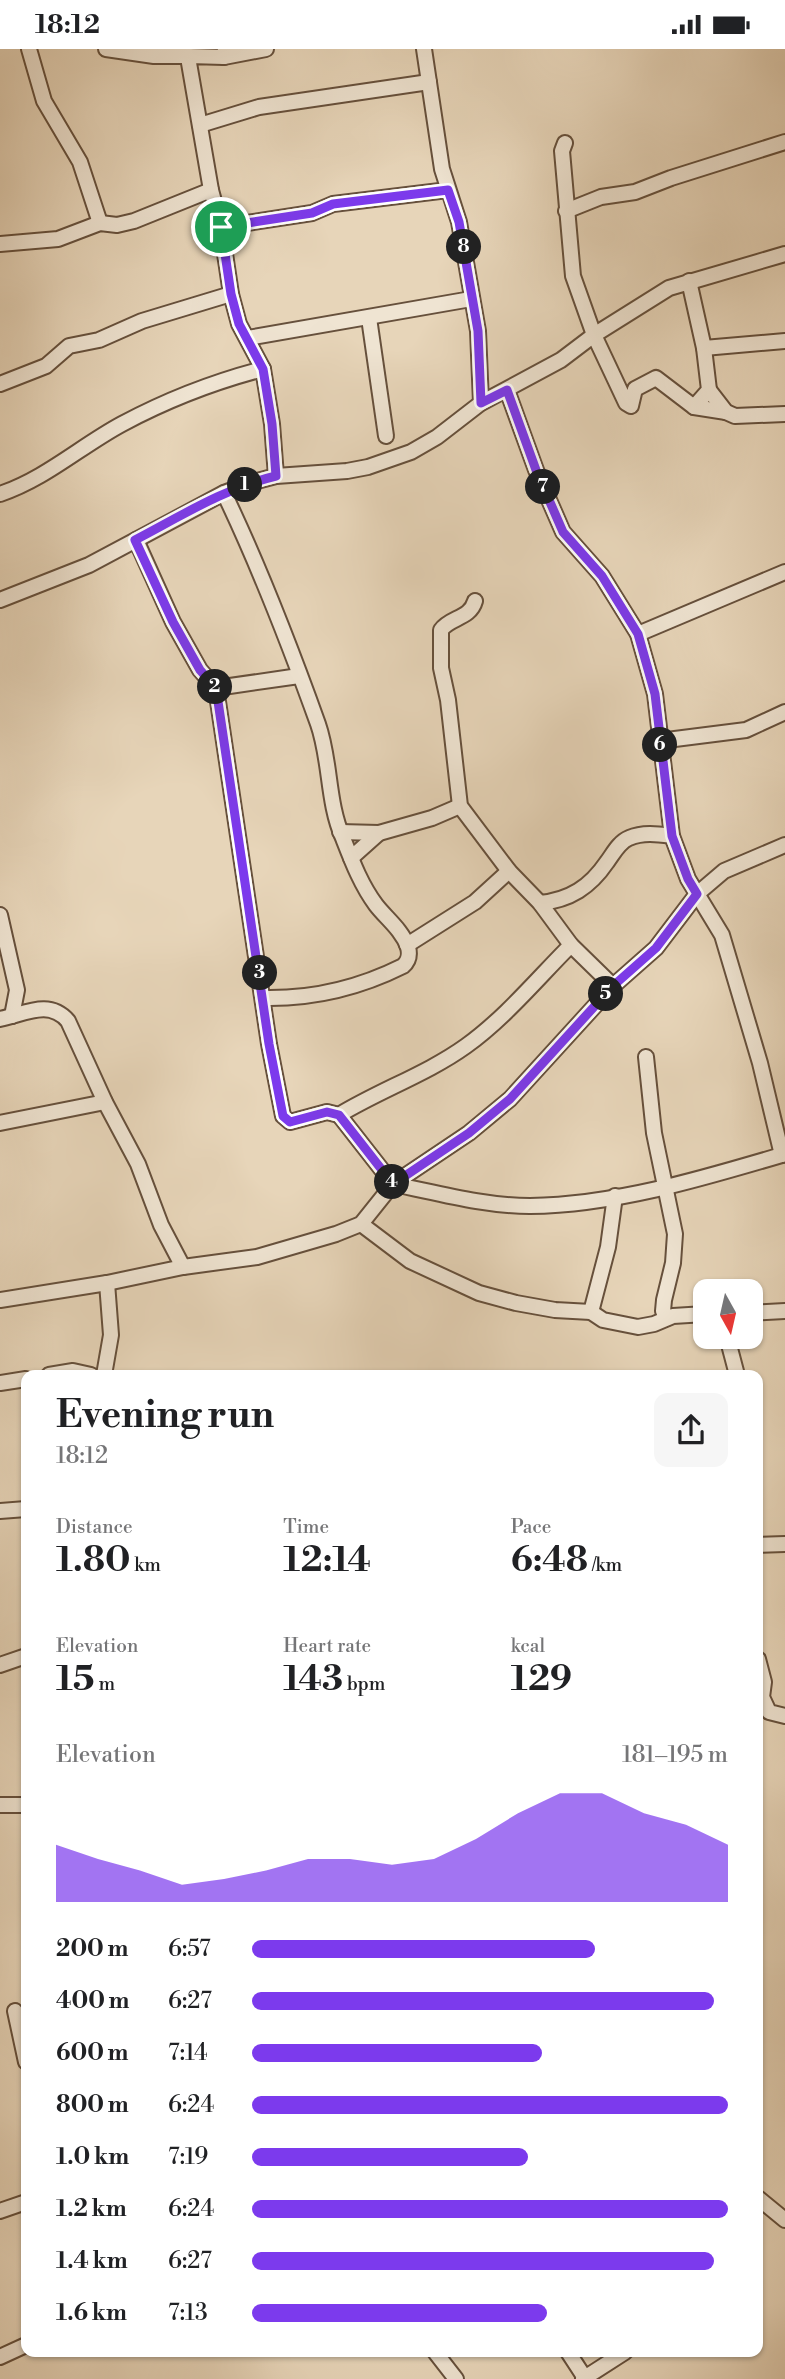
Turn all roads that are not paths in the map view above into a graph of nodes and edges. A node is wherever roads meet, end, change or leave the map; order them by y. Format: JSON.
{"nodes":[{"id":1,"x":29,"y":49,"type":"edge"},
{"id":2,"x":106,"y":49,"type":"edge"},
{"id":3,"x":266,"y":49,"type":"edge"},
{"id":4,"x":424,"y":49,"type":"edge"},
{"id":5,"x":225,"y":53,"type":"edge"},
{"id":6,"x":189,"y":56,"type":"junction"},
{"id":7,"x":429,"y":82,"type":"junction"},
{"id":8,"x":200,"y":125,"type":"junction"},
{"id":9,"x":785,"y":142,"type":"edge"},
{"id":10,"x":565,"y":143,"type":"dead end"},
{"id":11,"x":211,"y":190,"type":"junction"},
{"id":12,"x":448,"y":190,"type":"junction"},
{"id":13,"x":566,"y":211,"type":"junction"},
{"id":14,"x":100,"y":223,"type":"junction"},
{"id":15,"x":221,"y":227,"type":"junction"},
{"id":16,"x":0,"y":244,"type":"edge"},
{"id":17,"x":785,"y":254,"type":"edge"},
{"id":18,"x":689,"y":281,"type":"junction"},
{"id":19,"x":231,"y":294,"type":"junction"},
{"id":20,"x":471,"y":299,"type":"junction"},
{"id":21,"x":369,"y":318,"type":"junction"},
{"id":22,"x":594,"y":335,"type":"junction"},
{"id":23,"x":248,"y":338,"type":"junction"},
{"id":24,"x":785,"y":341,"type":"edge"},
{"id":25,"x":704,"y":348,"type":"junction"},
{"id":26,"x":263,"y":369,"type":"junction"},
{"id":27,"x":0,"y":384,"type":"edge"},
{"id":28,"x":507,"y":390,"type":"junction"},
{"id":29,"x":709,"y":390,"type":"junction"},
{"id":30,"x":481,"y":403,"type":"junction"},
{"id":31,"x":694,"y":407,"type":"junction"},
{"id":32,"x":726,"y":412,"type":"junction"},
{"id":33,"x":785,"y":414,"type":"edge"},
{"id":34,"x":386,"y":436,"type":"dead end"},
{"id":35,"x":276,"y":476,"type":"junction"},
{"id":36,"x":224,"y":493,"type":"junction"},
{"id":37,"x":0,"y":494,"type":"edge"},
{"id":38,"x":135,"y":540,"type":"junction"},
{"id":39,"x":785,"y":572,"type":"edge"},
{"id":40,"x":0,"y":600,"type":"edge"},
{"id":41,"x":475,"y":601,"type":"dead end"},
{"id":42,"x":638,"y":634,"type":"junction"},
{"id":43,"x":299,"y":676,"type":"junction"},
{"id":44,"x":216,"y":688,"type":"junction"},
{"id":45,"x":785,"y":712,"type":"edge"},
{"id":46,"x":659,"y":741,"type":"junction"},
{"id":47,"x":460,"y":806,"type":"junction"},
{"id":48,"x":340,"y":832,"type":"junction"},
{"id":49,"x":379,"y":833,"type":"junction"},
{"id":50,"x":672,"y":836,"type":"junction"},
{"id":51,"x":785,"y":845,"type":"edge"},
{"id":52,"x":351,"y":858,"type":"junction"},
{"id":53,"x":509,"y":871,"type":"junction"},
{"id":54,"x":697,"y":894,"type":"junction"},
{"id":55,"x":540,"y":903,"type":"junction"},
{"id":56,"x":0,"y":915,"type":"edge"},
{"id":57,"x":407,"y":945,"type":"junction"},
{"id":58,"x":571,"y":945,"type":"junction"},
{"id":59,"x":613,"y":986,"type":"junction"},
{"id":60,"x":264,"y":998,"type":"junction"},
{"id":61,"x":6,"y":1018,"type":"edge"},
{"id":62,"x":646,"y":1057,"type":"dead end"},
{"id":63,"x":105,"y":1102,"type":"junction"},
{"id":64,"x":339,"y":1115,"type":"junction"},
{"id":65,"x":0,"y":1123,"type":"edge"},
{"id":66,"x":784,"y":1154,"type":"edge"},
{"id":67,"x":393,"y":1184,"type":"junction"},
{"id":68,"x":665,"y":1186,"type":"junction"},
{"id":69,"x":615,"y":1196,"type":"junction"},
{"id":70,"x":361,"y":1224,"type":"junction"},
{"id":71,"x":183,"y":1267,"type":"junction"},
{"id":72,"x":107,"y":1283,"type":"junction"},
{"id":73,"x":0,"y":1300,"type":"edge"},
{"id":74,"x":785,"y":1311,"type":"edge"},
{"id":75,"x":592,"y":1312,"type":"junction"},
{"id":76,"x":763,"y":1312,"type":"edge"},
{"id":77,"x":693,"y":1313,"type":"edge"},
{"id":78,"x":667,"y":1318,"type":"junction"},
{"id":79,"x":730,"y":1349,"type":"edge"},
{"id":80,"x":105,"y":1370,"type":"edge"},
{"id":81,"x":736,"y":1370,"type":"edge"},
{"id":82,"x":21,"y":1380,"type":"edge"},
{"id":83,"x":0,"y":1383,"type":"edge"},
{"id":84,"x":21,"y":1509,"type":"edge"},
{"id":85,"x":0,"y":1511,"type":"edge"},
{"id":86,"x":785,"y":1544,"type":"edge"},
{"id":87,"x":763,"y":1545,"type":"edge"},
{"id":88,"x":21,"y":1658,"type":"edge"},
{"id":89,"x":0,"y":1665,"type":"edge"},
{"id":90,"x":763,"y":1699,"type":"edge"},
{"id":91,"x":785,"y":1716,"type":"edge"},
{"id":92,"x":0,"y":1805,"type":"edge"},
{"id":93,"x":21,"y":1805,"type":"edge"},
{"id":94,"x":15,"y":2011,"type":"dead end"},
{"id":95,"x":21,"y":2039,"type":"edge"},
{"id":96,"x":763,"y":2202,"type":"edge"},
{"id":97,"x":21,"y":2204,"type":"edge"},
{"id":98,"x":0,"y":2211,"type":"edge"},
{"id":99,"x":785,"y":2220,"type":"edge"},
{"id":100,"x":21,"y":2347,"type":"edge"},
{"id":101,"x":0,"y":2357,"type":"edge"},
{"id":102,"x":439,"y":2357,"type":"edge"},
{"id":103,"x":571,"y":2357,"type":"edge"},
{"id":104,"x":617,"y":2357,"type":"edge"},
{"id":105,"x":456,"y":2379,"type":"edge"},
{"id":106,"x":584,"y":2379,"type":"edge"}],
"edges":[{"from":1,"to":14,"type":"street"},
{"from":2,"to":6,"type":"street"},
{"from":3,"to":5,"type":"street"},
{"from":4,"to":7,"type":"street"},
{"from":5,"to":6,"type":"street"},
{"from":6,"to":8,"type":"street"},
{"from":7,"to":8,"type":"street"},
{"from":7,"to":12,"type":"street"},
{"from":8,"to":11,"type":"street"},
{"from":9,"to":13,"type":"street"},
{"from":10,"to":13,"type":"street"},
{"from":11,"to":14,"type":"street"},
{"from":11,"to":15,"type":"street"},
{"from":12,"to":15,"type":"street"},
{"from":12,"to":20,"type":"street"},
{"from":13,"to":22,"type":"street"},
{"from":14,"to":16,"type":"street"},
{"from":15,"to":19,"type":"street"},
{"from":17,"to":18,"type":"street"},
{"from":18,"to":22,"type":"street"},
{"from":18,"to":25,"type":"street"},
{"from":19,"to":23,"type":"street"},
{"from":19,"to":27,"type":"street"},
{"from":20,"to":21,"type":"street"},
{"from":20,"to":30,"type":"street"},
{"from":21,"to":23,"type":"street"},
{"from":21,"to":34,"type":"street"},
{"from":22,"to":28,"type":"street"},
{"from":22,"to":31,"type":"street"},
{"from":23,"to":26,"type":"street"},
{"from":24,"to":25,"type":"street"},
{"from":25,"to":29,"type":"street"},
{"from":26,"to":35,"type":"street"},
{"from":26,"to":37,"type":"street"},
{"from":28,"to":30,"type":"street"},
{"from":28,"to":42,"type":"street"},
{"from":29,"to":31,"type":"street"},
{"from":29,"to":32,"type":"street"},
{"from":30,"to":35,"type":"street"},
{"from":31,"to":32,"type":"street"},
{"from":32,"to":33,"type":"street"},
{"from":35,"to":36,"type":"street"},
{"from":36,"to":38,"type":"street"},
{"from":36,"to":43,"type":"street"},
{"from":38,"to":40,"type":"street"},
{"from":38,"to":44,"type":"street"},
{"from":39,"to":42,"type":"street"},
{"from":41,"to":47,"type":"street"},
{"from":42,"to":46,"type":"street"},
{"from":43,"to":44,"type":"street"},
{"from":43,"to":48,"type":"street"},
{"from":44,"to":60,"type":"street"},
{"from":45,"to":46,"type":"street"},
{"from":46,"to":50,"type":"street"},
{"from":47,"to":49,"type":"street"},
{"from":47,"to":53,"type":"street"},
{"from":48,"to":49,"type":"street"},
{"from":48,"to":52,"type":"street"},
{"from":49,"to":52,"type":"street"},
{"from":50,"to":54,"type":"street"},
{"from":50,"to":55,"type":"street"},
{"from":51,"to":54,"type":"street"},
{"from":52,"to":57,"type":"street"},
{"from":53,"to":55,"type":"street"},
{"from":53,"to":57,"type":"street"},
{"from":54,"to":59,"type":"street"},
{"from":54,"to":66,"type":"street"},
{"from":55,"to":58,"type":"street"},
{"from":56,"to":61,"type":"street"},
{"from":57,"to":60,"type":"street"},
{"from":58,"to":59,"type":"street"},
{"from":58,"to":64,"type":"street"},
{"from":59,"to":67,"type":"street"},
{"from":60,"to":64,"type":"street"},
{"from":61,"to":63,"type":"street"},
{"from":62,"to":68,"type":"street"},
{"from":63,"to":65,"type":"street"},
{"from":63,"to":71,"type":"street"},
{"from":64,"to":67,"type":"street"},
{"from":66,"to":68,"type":"street"},
{"from":67,"to":69,"type":"street"},
{"from":67,"to":70,"type":"street"},
{"from":68,"to":69,"type":"street"},
{"from":68,"to":78,"type":"street"},
{"from":69,"to":75,"type":"street"},
{"from":70,"to":71,"type":"street"},
{"from":70,"to":75,"type":"street"},
{"from":71,"to":72,"type":"street"},
{"from":72,"to":73,"type":"street"},
{"from":72,"to":80,"type":"street"},
{"from":74,"to":76,"type":"street"},
{"from":75,"to":78,"type":"street"},
{"from":77,"to":78,"type":"street"},
{"from":79,"to":81,"type":"street"},
{"from":82,"to":83,"type":"street"},
{"from":84,"to":85,"type":"street"},
{"from":86,"to":87,"type":"street"},
{"from":88,"to":89,"type":"street"},
{"from":90,"to":91,"type":"street"},
{"from":92,"to":93,"type":"street"},
{"from":94,"to":95,"type":"street"},
{"from":96,"to":99,"type":"street"},
{"from":97,"to":98,"type":"street"},
{"from":100,"to":101,"type":"street"},
{"from":102,"to":105,"type":"street"},
{"from":103,"to":106,"type":"street"},
{"from":104,"to":106,"type":"street"}]}
